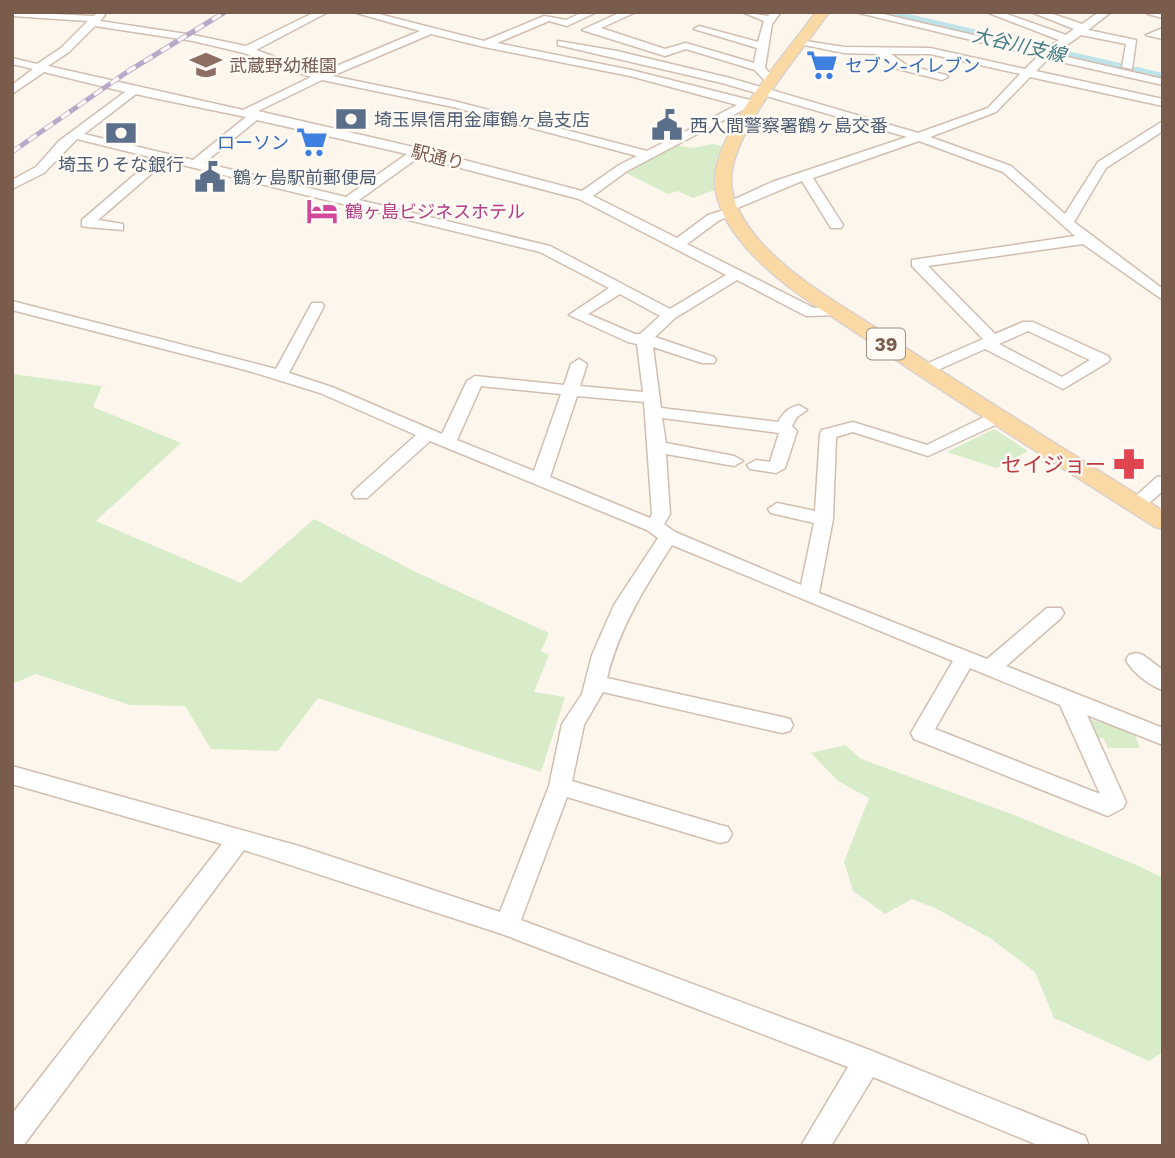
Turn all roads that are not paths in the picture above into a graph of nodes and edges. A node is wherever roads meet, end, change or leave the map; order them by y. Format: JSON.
{"nodes":[{"id":1,"x":323,"y":12,"type":"edge"},
{"id":2,"x":358,"y":12,"type":"edge"},
{"id":3,"x":592,"y":12,"type":"edge"},
{"id":4,"x":631,"y":12,"type":"edge"},
{"id":5,"x":747,"y":12,"type":"edge"},
{"id":6,"x":823,"y":12,"type":"edge"},
{"id":7,"x":860,"y":12,"type":"edge"},
{"id":8,"x":889,"y":12,"type":"edge"},
{"id":9,"x":991,"y":12,"type":"edge"},
{"id":10,"x":1036,"y":12,"type":"edge"},
{"id":11,"x":1082,"y":12,"type":"edge"},
{"id":12,"x":1152,"y":12,"type":"edge"},
{"id":13,"x":12,"y":13,"type":"edge"},
{"id":14,"x":29,"y":14,"type":"edge"},
{"id":15,"x":1102,"y":15,"type":"edge"},
{"id":16,"x":1163,"y":15,"type":"edge"},
{"id":17,"x":774,"y":16,"type":"edge"},
{"id":18,"x":97,"y":18,"type":"edge"},
{"id":19,"x":923,"y":27,"type":"junction"},
{"id":20,"x":590,"y":28,"type":"junction"},
{"id":21,"x":699,"y":29,"type":"dead end"},
{"id":22,"x":431,"y":30,"type":"junction"},
{"id":23,"x":1080,"y":30,"type":"junction"},
{"id":24,"x":1163,"y":31,"type":"edge"},
{"id":25,"x":1163,"y":36,"type":"edge"},
{"id":26,"x":1067,"y":39,"type":"junction"},
{"id":27,"x":803,"y":41,"type":"junction"},
{"id":28,"x":562,"y":43,"type":"junction"},
{"id":29,"x":484,"y":44,"type":"junction"},
{"id":30,"x":763,"y":46,"type":"junction"},
{"id":31,"x":878,"y":49,"type":"junction"},
{"id":32,"x":911,"y":49,"type":"junction"},
{"id":33,"x":247,"y":50,"type":"junction"},
{"id":34,"x":1049,"y":52,"type":"junction"},
{"id":35,"x":543,"y":54,"type":"junction"},
{"id":36,"x":12,"y":61,"type":"edge"},
{"id":37,"x":1128,"y":67,"type":"junction"},
{"id":38,"x":41,"y":68,"type":"junction"},
{"id":39,"x":759,"y":68,"type":"junction"},
{"id":40,"x":1030,"y":72,"type":"junction"},
{"id":41,"x":1163,"y":75,"type":"edge"},
{"id":42,"x":321,"y":77,"type":"junction"},
{"id":43,"x":942,"y":77,"type":"dead end"},
{"id":44,"x":1163,"y":82,"type":"edge"},
{"id":45,"x":135,"y":90,"type":"junction"},
{"id":46,"x":12,"y":92,"type":"edge"},
{"id":47,"x":761,"y":94,"type":"junction"},
{"id":48,"x":1161,"y":104,"type":"edge"},
{"id":49,"x":252,"y":113,"type":"junction"},
{"id":50,"x":1163,"y":125,"type":"edge"},
{"id":51,"x":75,"y":135,"type":"junction"},
{"id":52,"x":915,"y":136,"type":"junction"},
{"id":53,"x":418,"y":152,"type":"junction"},
{"id":54,"x":648,"y":155,"type":"junction"},
{"id":55,"x":163,"y":156,"type":"junction"},
{"id":56,"x":195,"y":164,"type":"junction"},
{"id":57,"x":805,"y":175,"type":"junction"},
{"id":58,"x":12,"y":185,"type":"edge"},
{"id":59,"x":584,"y":196,"type":"junction"},
{"id":60,"x":349,"y":201,"type":"junction"},
{"id":61,"x":730,"y":209,"type":"junction"},
{"id":62,"x":1067,"y":223,"type":"junction"},
{"id":63,"x":836,"y":225,"type":"dead end"},
{"id":64,"x":118,"y":227,"type":"dead end"},
{"id":65,"x":1086,"y":239,"type":"junction"},
{"id":66,"x":678,"y":244,"type":"junction"},
{"id":67,"x":737,"y":275,"type":"junction"},
{"id":68,"x":618,"y":289,"type":"junction"},
{"id":69,"x":1163,"y":296,"type":"edge"},
{"id":70,"x":12,"y":305,"type":"edge"},
{"id":71,"x":317,"y":306,"type":"dead end"},
{"id":72,"x":840,"y":312,"type":"junction"},
{"id":73,"x":670,"y":316,"type":"junction"},
{"id":74,"x":644,"y":340,"type":"junction"},
{"id":75,"x":990,"y":343,"type":"junction"},
{"id":76,"x":708,"y":360,"type":"dead end"},
{"id":77,"x":579,"y":364,"type":"dead end"},
{"id":78,"x":925,"y":370,"type":"junction"},
{"id":79,"x":280,"y":376,"type":"junction"},
{"id":80,"x":569,"y":390,"type":"junction"},
{"id":81,"x":652,"y":405,"type":"junction"},
{"id":82,"x":799,"y":411,"type":"dead end"},
{"id":83,"x":998,"y":417,"type":"junction"},
{"id":84,"x":783,"y":428,"type":"junction"},
{"id":85,"x":427,"y":434,"type":"junction"},
{"id":86,"x":447,"y":442,"type":"junction"},
{"id":87,"x":657,"y":447,"type":"junction"},
{"id":88,"x":734,"y":461,"type":"dead end"},
{"id":89,"x":756,"y":465,"type":"dead end"},
{"id":90,"x":540,"y":480,"type":"junction"},
{"id":91,"x":1163,"y":481,"type":"edge"},
{"id":92,"x":361,"y":494,"type":"dead end"},
{"id":93,"x":1136,"y":505,"type":"junction"},
{"id":94,"x":777,"y":509,"type":"dead end"},
{"id":95,"x":824,"y":519,"type":"junction"},
{"id":96,"x":1163,"y":522,"type":"edge"},
{"id":97,"x":661,"y":531,"type":"junction"},
{"id":98,"x":809,"y":596,"type":"junction"},
{"id":99,"x":1054,"y":613,"type":"dead end"},
{"id":100,"x":965,"y":659,"type":"junction"},
{"id":101,"x":1136,"y":660,"type":"dead end"},
{"id":102,"x":989,"y":669,"type":"junction"},
{"id":103,"x":1163,"y":682,"type":"edge"},
{"id":104,"x":595,"y":683,"type":"junction"},
{"id":105,"x":1069,"y":700,"type":"junction"},
{"id":106,"x":782,"y":725,"type":"dead end"},
{"id":107,"x":1163,"y":737,"type":"edge"},
{"id":108,"x":12,"y":775,"type":"edge"},
{"id":109,"x":560,"y":786,"type":"junction"},
{"id":110,"x":720,"y":834,"type":"dead end"},
{"id":111,"x":238,"y":840,"type":"junction"},
{"id":112,"x":507,"y":925,"type":"junction"},
{"id":113,"x":867,"y":1062,"type":"junction"},
{"id":114,"x":12,"y":1138,"type":"edge"},
{"id":115,"x":815,"y":1146,"type":"edge"},
{"id":116,"x":1075,"y":1146,"type":"edge"}],
"edges":[{"from":1,"to":33,"type":"street"},
{"from":2,"to":22,"type":"street"},
{"from":3,"to":29,"type":"street"},
{"from":4,"to":20,"type":"street"},
{"from":5,"to":17,"type":"street"},
{"from":6,"to":27,"type":"main road","number":"39"},
{"from":7,"to":19,"type":"street"},
{"from":8,"to":34,"type":"street"},
{"from":9,"to":26,"type":"street"},
{"from":10,"to":23,"type":"street"},
{"from":11,"to":15,"type":"street"},
{"from":12,"to":16,"type":"street"},
{"from":13,"to":14,"type":"street"},
{"from":14,"to":18,"type":"street"},
{"from":15,"to":23,"type":"street"},
{"from":17,"to":30,"type":"street"},
{"from":18,"to":33,"type":"street"},
{"from":18,"to":38,"type":"street"},
{"from":19,"to":32,"type":"street"},
{"from":19,"to":34,"type":"street"},
{"from":20,"to":28,"type":"street"},
{"from":20,"to":39,"type":"street"},
{"from":21,"to":30,"type":"street"},
{"from":22,"to":29,"type":"street"},
{"from":22,"to":42,"type":"street"},
{"from":23,"to":26,"type":"street"},
{"from":23,"to":37,"type":"street"},
{"from":24,"to":25,"type":"street"},
{"from":26,"to":34,"type":"street"},
{"from":27,"to":31,"type":"street"},
{"from":27,"to":47,"type":"main road","number":"39"},
{"from":28,"to":35,"type":"street"},
{"from":28,"to":47,"type":"street"},
{"from":29,"to":35,"type":"street"},
{"from":30,"to":39,"type":"street"},
{"from":31,"to":32,"type":"street"},
{"from":31,"to":43,"type":"street"},
{"from":32,"to":40,"type":"street"},
{"from":33,"to":42,"type":"street"},
{"from":34,"to":37,"type":"street"},
{"from":34,"to":40,"type":"street"},
{"from":34,"to":44,"type":"street"},
{"from":35,"to":47,"type":"street"},
{"from":36,"to":38,"type":"street","name":"駅通り"},
{"from":37,"to":41,"type":"street"},
{"from":38,"to":45,"type":"street","name":"駅通り"},
{"from":38,"to":46,"type":"street"},
{"from":39,"to":47,"type":"street"},
{"from":40,"to":48,"type":"street"},
{"from":40,"to":52,"type":"street"},
{"from":42,"to":49,"type":"street"},
{"from":42,"to":54,"type":"street"},
{"from":45,"to":49,"type":"street","name":"駅通り"},
{"from":45,"to":51,"type":"street"},
{"from":47,"to":52,"type":"street"},
{"from":47,"to":54,"type":"street"},
{"from":47,"to":61,"type":"main road","number":"39"},
{"from":49,"to":53,"type":"street","name":"駅通り"},
{"from":49,"to":56,"type":"street"},
{"from":50,"to":62,"type":"street"},
{"from":51,"to":55,"type":"street"},
{"from":51,"to":58,"type":"street"},
{"from":52,"to":57,"type":"street"},
{"from":52,"to":62,"type":"street"},
{"from":53,"to":59,"type":"street","name":"駅通り"},
{"from":53,"to":60,"type":"street"},
{"from":54,"to":59,"type":"street"},
{"from":55,"to":56,"type":"street"},
{"from":55,"to":64,"type":"street"},
{"from":56,"to":60,"type":"street"},
{"from":57,"to":61,"type":"street"},
{"from":57,"to":63,"type":"street"},
{"from":59,"to":66,"type":"street","name":"駅通り"},
{"from":60,"to":68,"type":"street"},
{"from":61,"to":66,"type":"street"},
{"from":61,"to":72,"type":"main road","number":"39"},
{"from":62,"to":65,"type":"street"},
{"from":65,"to":69,"type":"street"},
{"from":65,"to":75,"type":"street"},
{"from":66,"to":67,"type":"street","name":"駅通り"},
{"from":67,"to":72,"type":"street","name":"駅通り"},
{"from":67,"to":73,"type":"street"},
{"from":68,"to":73,"type":"street"},
{"from":68,"to":74,"type":"street"},
{"from":70,"to":79,"type":"street"},
{"from":71,"to":79,"type":"street"},
{"from":72,"to":78,"type":"main road","number":"39"},
{"from":73,"to":74,"type":"street"},
{"from":74,"to":76,"type":"street"},
{"from":74,"to":81,"type":"street"},
{"from":75,"to":75,"type":"street"},
{"from":75,"to":78,"type":"street"},
{"from":77,"to":80,"type":"street"},
{"from":78,"to":83,"type":"main road","number":"39"},
{"from":79,"to":85,"type":"street"},
{"from":80,"to":81,"type":"street"},
{"from":80,"to":86,"type":"street"},
{"from":80,"to":90,"type":"street"},
{"from":81,"to":84,"type":"street"},
{"from":81,"to":87,"type":"street"},
{"from":82,"to":84,"type":"street"},
{"from":83,"to":93,"type":"main road","number":"39"},
{"from":83,"to":95,"type":"street"},
{"from":84,"to":89,"type":"street"},
{"from":85,"to":86,"type":"street"},
{"from":85,"to":92,"type":"street"},
{"from":86,"to":90,"type":"street"},
{"from":87,"to":88,"type":"street"},
{"from":87,"to":97,"type":"street"},
{"from":90,"to":97,"type":"street"},
{"from":91,"to":93,"type":"street"},
{"from":93,"to":96,"type":"main road","number":"39"},
{"from":94,"to":95,"type":"street"},
{"from":95,"to":98,"type":"street"},
{"from":97,"to":98,"type":"street"},
{"from":97,"to":104,"type":"street"},
{"from":98,"to":100,"type":"street"},
{"from":99,"to":102,"type":"street"},
{"from":100,"to":102,"type":"street"},
{"from":100,"to":105,"type":"street"},
{"from":101,"to":103,"type":"street"},
{"from":102,"to":105,"type":"street"},
{"from":104,"to":106,"type":"street"},
{"from":104,"to":109,"type":"street"},
{"from":105,"to":107,"type":"street"},
{"from":108,"to":111,"type":"street"},
{"from":109,"to":110,"type":"street"},
{"from":109,"to":112,"type":"street"},
{"from":111,"to":112,"type":"street"},
{"from":111,"to":114,"type":"street"},
{"from":112,"to":113,"type":"street"},
{"from":113,"to":115,"type":"street"},
{"from":113,"to":116,"type":"street"}]}
